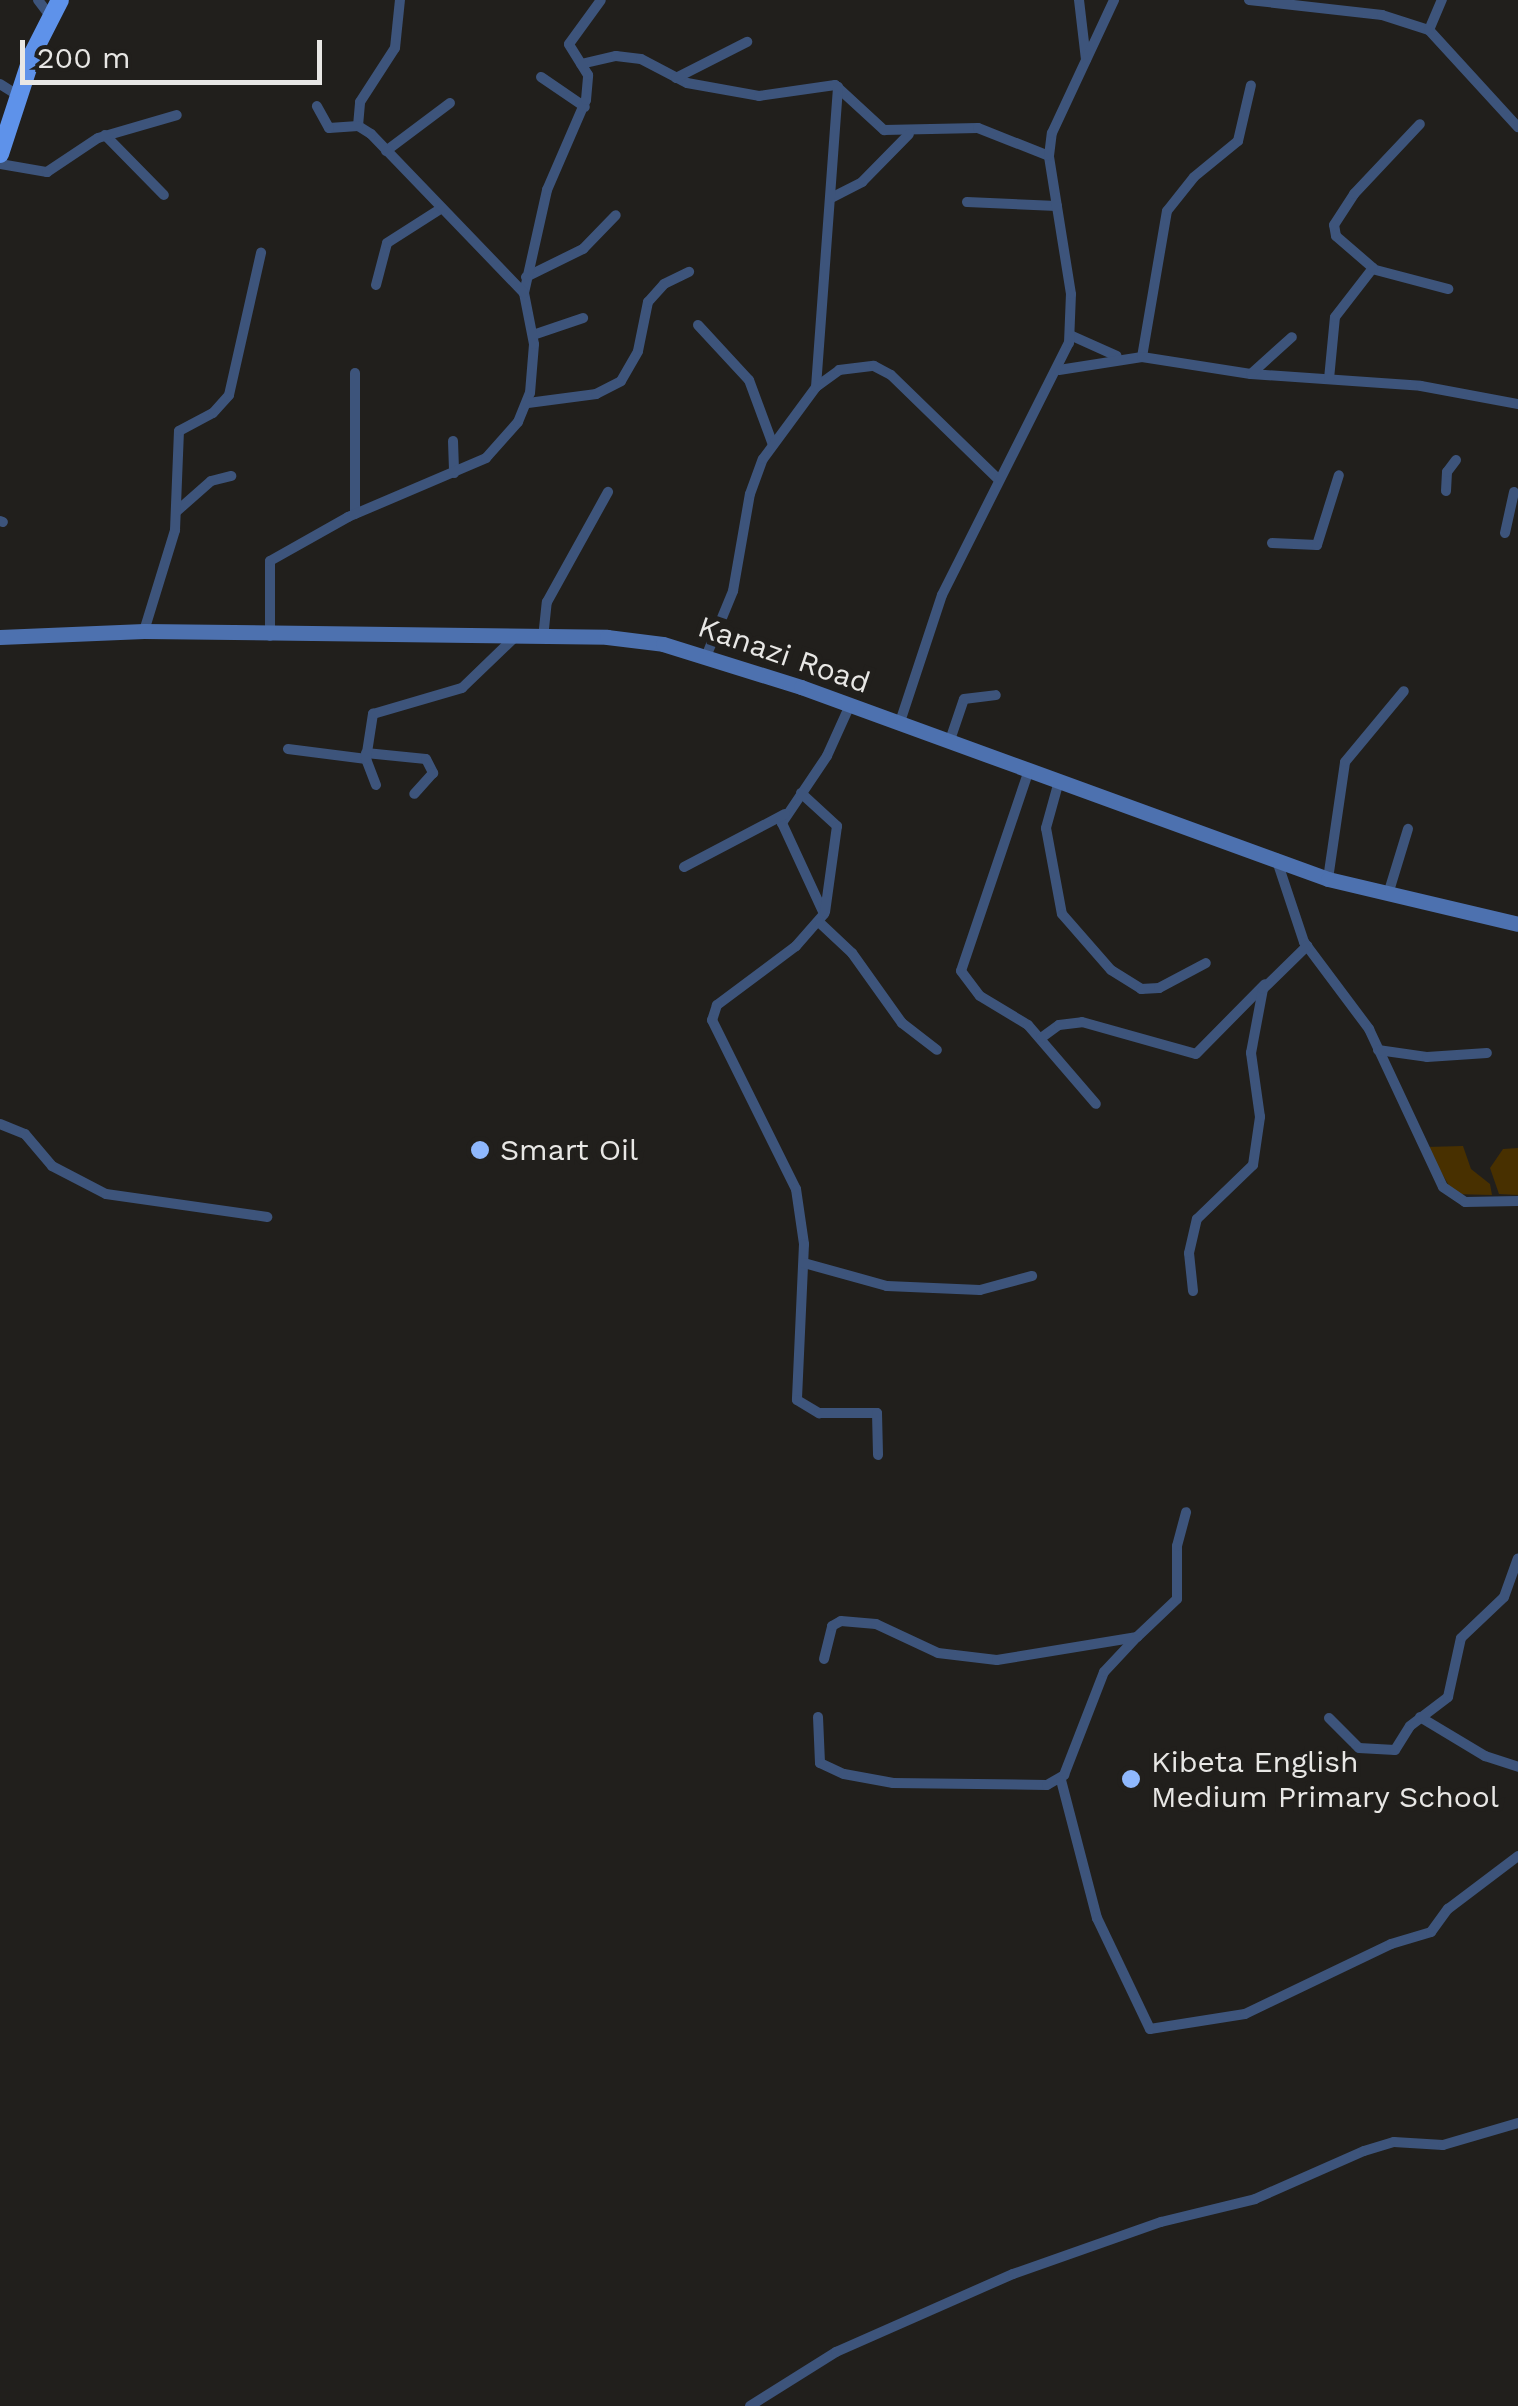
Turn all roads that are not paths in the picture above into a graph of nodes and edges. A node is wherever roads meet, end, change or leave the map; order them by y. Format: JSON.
{"nodes":[{"id":1,"x":38,"y":0,"type":"edge"},
{"id":2,"x":60,"y":0,"type":"edge"},
{"id":3,"x":400,"y":0,"type":"edge"},
{"id":4,"x":601,"y":0,"type":"edge"},
{"id":5,"x":1079,"y":0,"type":"edge"},
{"id":6,"x":1114,"y":0,"type":"edge"},
{"id":7,"x":1249,"y":0,"type":"edge"},
{"id":8,"x":1383,"y":0,"type":"edge"},
{"id":9,"x":1442,"y":0,"type":"edge"},
{"id":10,"x":1382,"y":15,"type":"junction"},
{"id":11,"x":51,"y":18,"type":"junction"},
{"id":12,"x":1430,"y":30,"type":"junction"},
{"id":13,"x":747,"y":42,"type":"dead end"},
{"id":14,"x":1086,"y":61,"type":"junction"},
{"id":15,"x":581,"y":64,"type":"junction"},
{"id":16,"x":541,"y":78,"type":"dead end"},
{"id":17,"x":676,"y":78,"type":"junction"},
{"id":18,"x":0,"y":84,"type":"edge"},
{"id":19,"x":1251,"y":85,"type":"dead end"},
{"id":20,"x":838,"y":87,"type":"junction"},
{"id":21,"x":19,"y":96,"type":"junction"},
{"id":22,"x":450,"y":104,"type":"dead end"},
{"id":23,"x":316,"y":106,"type":"dead end"},
{"id":24,"x":585,"y":107,"type":"junction"},
{"id":25,"x":177,"y":115,"type":"dead end"},
{"id":26,"x":1420,"y":124,"type":"dead end"},
{"id":27,"x":358,"y":126,"type":"junction"},
{"id":28,"x":1518,"y":127,"type":"edge"},
{"id":29,"x":909,"y":134,"type":"junction"},
{"id":30,"x":105,"y":135,"type":"junction"},
{"id":31,"x":386,"y":151,"type":"junction"},
{"id":32,"x":0,"y":154,"type":"edge"},
{"id":33,"x":1050,"y":156,"type":"junction"},
{"id":34,"x":0,"y":164,"type":"edge"},
{"id":35,"x":164,"y":195,"type":"dead end"},
{"id":36,"x":831,"y":198,"type":"junction"},
{"id":37,"x":966,"y":202,"type":"dead end"},
{"id":38,"x":1057,"y":206,"type":"junction"},
{"id":39,"x":442,"y":208,"type":"junction"},
{"id":40,"x":616,"y":215,"type":"dead end"},
{"id":41,"x":262,"y":253,"type":"dead end"},
{"id":42,"x":1372,"y":269,"type":"junction"},
{"id":43,"x":690,"y":272,"type":"dead end"},
{"id":44,"x":526,"y":276,"type":"junction"},
{"id":45,"x":376,"y":285,"type":"dead end"},
{"id":46,"x":1448,"y":290,"type":"dead end"},
{"id":47,"x":524,"y":293,"type":"junction"},
{"id":48,"x":583,"y":318,"type":"dead end"},
{"id":49,"x":698,"y":325,"type":"dead end"},
{"id":50,"x":1070,"y":334,"type":"junction"},
{"id":51,"x":533,"y":335,"type":"junction"},
{"id":52,"x":1292,"y":336,"type":"dead end"},
{"id":53,"x":1142,"y":357,"type":"junction"},
{"id":54,"x":1123,"y":358,"type":"junction"},
{"id":55,"x":1059,"y":370,"type":"junction"},
{"id":56,"x":355,"y":372,"type":"dead end"},
{"id":57,"x":1251,"y":374,"type":"junction"},
{"id":58,"x":1329,"y":379,"type":"junction"},
{"id":59,"x":816,"y":388,"type":"junction"},
{"id":60,"x":528,"y":403,"type":"junction"},
{"id":61,"x":1518,"y":404,"type":"edge"},
{"id":62,"x":453,"y":441,"type":"dead end"},
{"id":63,"x":773,"y":444,"type":"junction"},
{"id":64,"x":1456,"y":460,"type":"dead end"},
{"id":65,"x":454,"y":473,"type":"junction"},
{"id":66,"x":1339,"y":475,"type":"dead end"},
{"id":67,"x":231,"y":476,"type":"dead end"},
{"id":68,"x":997,"y":478,"type":"junction"},
{"id":69,"x":1446,"y":491,"type":"dead end"},
{"id":70,"x":608,"y":492,"type":"dead end"},
{"id":71,"x":1514,"y":492,"type":"dead end"},
{"id":72,"x":176,"y":512,"type":"junction"},
{"id":73,"x":354,"y":514,"type":"junction"},
{"id":74,"x":1506,"y":533,"type":"dead end"},
{"id":75,"x":1272,"y":543,"type":"dead end"},
{"id":76,"x":144,"y":631,"type":"junction"},
{"id":77,"x":0,"y":637,"type":"edge"},
{"id":78,"x":270,"y":637,"type":"junction"},
{"id":79,"x":514,"y":638,"type":"junction"},
{"id":80,"x":543,"y":638,"type":"junction"},
{"id":81,"x":705,"y":659,"type":"junction"},
{"id":82,"x":1404,"y":691,"type":"dead end"},
{"id":83,"x":996,"y":695,"type":"dead end"},
{"id":84,"x":850,"y":705,"type":"junction"},
{"id":85,"x":899,"y":726,"type":"junction"},
{"id":86,"x":949,"y":743,"type":"junction"},
{"id":87,"x":288,"y":749,"type":"dead end"},
{"id":88,"x":366,"y":756,"type":"junction"},
{"id":89,"x":1029,"y":770,"type":"junction"},
{"id":90,"x":1059,"y":781,"type":"junction"},
{"id":91,"x":376,"y":784,"type":"dead end"},
{"id":92,"x":800,"y":793,"type":"junction"},
{"id":93,"x":414,"y":794,"type":"dead end"},
{"id":94,"x":786,"y":813,"type":"junction"},
{"id":95,"x":1408,"y":830,"type":"dead end"},
{"id":96,"x":1276,"y":858,"type":"junction"},
{"id":97,"x":684,"y":868,"type":"dead end"},
{"id":98,"x":1328,"y":879,"type":"junction"},
{"id":99,"x":1389,"y":891,"type":"junction"},
{"id":100,"x":822,"y":919,"type":"junction"},
{"id":101,"x":1518,"y":924,"type":"edge"},
{"id":102,"x":1307,"y":946,"type":"junction"},
{"id":103,"x":1206,"y":963,"type":"dead end"},
{"id":104,"x":1266,"y":983,"type":"junction"},
{"id":105,"x":1040,"y":1038,"type":"junction"},
{"id":106,"x":938,"y":1050,"type":"dead end"},
{"id":107,"x":1378,"y":1050,"type":"junction"},
{"id":108,"x":1488,"y":1053,"type":"dead end"},
{"id":109,"x":1096,"y":1104,"type":"dead end"},
{"id":110,"x":0,"y":1124,"type":"edge"},
{"id":111,"x":1518,"y":1201,"type":"edge"},
{"id":112,"x":267,"y":1217,"type":"dead end"},
{"id":113,"x":804,"y":1263,"type":"junction"},
{"id":114,"x":1032,"y":1276,"type":"dead end"},
{"id":115,"x":1192,"y":1291,"type":"dead end"},
{"id":116,"x":878,"y":1454,"type":"dead end"},
{"id":117,"x":1186,"y":1512,"type":"dead end"},
{"id":118,"x":1518,"y":1558,"type":"edge"},
{"id":119,"x":1177,"y":1599,"type":"junction"},
{"id":120,"x":1190,"y":1603,"type":"dead end"},
{"id":121,"x":1137,"y":1637,"type":"junction"},
{"id":122,"x":824,"y":1659,"type":"dead end"},
{"id":123,"x":1420,"y":1717,"type":"junction"},
{"id":124,"x":818,"y":1718,"type":"dead end"},
{"id":125,"x":1329,"y":1718,"type":"dead end"},
{"id":126,"x":1518,"y":1766,"type":"edge"},
{"id":127,"x":1061,"y":1780,"type":"junction"},
{"id":128,"x":1518,"y":1856,"type":"edge"},
{"id":129,"x":1518,"y":2123,"type":"edge"},
{"id":130,"x":750,"y":2406,"type":"edge"}],
"edges":[{"from":1,"to":11,"type":"street"},
{"from":2,"to":11,"type":"highway"},
{"from":3,"to":27,"type":"street"},
{"from":4,"to":15,"type":"street"},
{"from":5,"to":14,"type":"street"},
{"from":6,"to":14,"type":"street"},
{"from":7,"to":10,"type":"street"},
{"from":8,"to":10,"type":"street"},
{"from":9,"to":12,"type":"street"},
{"from":10,"to":12,"type":"street"},
{"from":11,"to":21,"type":"highway"},
{"from":12,"to":28,"type":"street"},
{"from":13,"to":17,"type":"street"},
{"from":14,"to":33,"type":"street"},
{"from":15,"to":17,"type":"street"},
{"from":15,"to":24,"type":"street"},
{"from":16,"to":24,"type":"street"},
{"from":17,"to":20,"type":"street"},
{"from":18,"to":21,"type":"street"},
{"from":19,"to":53,"type":"street"},
{"from":20,"to":29,"type":"street"},
{"from":20,"to":36,"type":"street"},
{"from":21,"to":32,"type":"highway"},
{"from":22,"to":31,"type":"street"},
{"from":23,"to":27,"type":"street"},
{"from":24,"to":44,"type":"street"},
{"from":25,"to":30,"type":"street"},
{"from":26,"to":42,"type":"street"},
{"from":27,"to":31,"type":"street"},
{"from":29,"to":33,"type":"street"},
{"from":29,"to":36,"type":"street"},
{"from":30,"to":34,"type":"street"},
{"from":30,"to":35,"type":"street"},
{"from":31,"to":39,"type":"street"},
{"from":33,"to":38,"type":"street"},
{"from":36,"to":59,"type":"street"},
{"from":37,"to":38,"type":"street"},
{"from":38,"to":50,"type":"street"},
{"from":39,"to":45,"type":"street"},
{"from":39,"to":47,"type":"street"},
{"from":40,"to":44,"type":"street"},
{"from":41,"to":72,"type":"street"},
{"from":42,"to":46,"type":"street"},
{"from":42,"to":58,"type":"street"},
{"from":43,"to":60,"type":"street"},
{"from":44,"to":47,"type":"street"},
{"from":47,"to":51,"type":"street"},
{"from":48,"to":51,"type":"street"},
{"from":49,"to":63,"type":"street"},
{"from":50,"to":54,"type":"street"},
{"from":50,"to":55,"type":"street"},
{"from":51,"to":60,"type":"street"},
{"from":52,"to":57,"type":"street"},
{"from":53,"to":54,"type":"street"},
{"from":53,"to":57,"type":"street"},
{"from":54,"to":55,"type":"street"},
{"from":55,"to":68,"type":"street"},
{"from":56,"to":73,"type":"street"},
{"from":57,"to":58,"type":"street"},
{"from":58,"to":61,"type":"street"},
{"from":59,"to":63,"type":"street"},
{"from":59,"to":68,"type":"street"},
{"from":60,"to":65,"type":"street"},
{"from":62,"to":65,"type":"street"},
{"from":63,"to":81,"type":"street"},
{"from":64,"to":69,"type":"street"},
{"from":65,"to":73,"type":"street"},
{"from":66,"to":75,"type":"street"},
{"from":67,"to":72,"type":"street"},
{"from":68,"to":85,"type":"street"},
{"from":70,"to":80,"type":"street"},
{"from":71,"to":74,"type":"street"},
{"from":72,"to":76,"type":"street"},
{"from":73,"to":78,"type":"street"},
{"from":76,"to":77,"type":"main road","name":"Kanazi Road"},
{"from":76,"to":78,"type":"main road","name":"Kanazi Road"},
{"from":78,"to":79,"type":"main road","name":"Kanazi Road"},
{"from":79,"to":80,"type":"main road","name":"Kanazi Road"},
{"from":79,"to":88,"type":"street"},
{"from":80,"to":81,"type":"main road","name":"Kanazi Road"},
{"from":81,"to":84,"type":"main road","name":"Kanazi Road"},
{"from":82,"to":98,"type":"street"},
{"from":83,"to":86,"type":"street"},
{"from":84,"to":85,"type":"main road","name":"Kanazi Road"},
{"from":84,"to":92,"type":"street"},
{"from":85,"to":86,"type":"main road","name":"Kanazi Road"},
{"from":86,"to":89,"type":"main road","name":"Kanazi Road"},
{"from":87,"to":88,"type":"street"},
{"from":88,"to":91,"type":"street"},
{"from":88,"to":93,"type":"street"},
{"from":89,"to":90,"type":"main road","name":"Kanazi Road"},
{"from":89,"to":105,"type":"street"},
{"from":90,"to":96,"type":"main road","name":"Kanazi Road"},
{"from":90,"to":103,"type":"street"},
{"from":92,"to":94,"type":"street"},
{"from":92,"to":100,"type":"street"},
{"from":94,"to":97,"type":"street"},
{"from":94,"to":100,"type":"street"},
{"from":95,"to":99,"type":"street"},
{"from":96,"to":98,"type":"main road","name":"Kanazi Road"},
{"from":96,"to":102,"type":"street"},
{"from":98,"to":99,"type":"main road","name":"Kanazi Road"},
{"from":99,"to":101,"type":"main road","name":"Kanazi Road"},
{"from":100,"to":106,"type":"street"},
{"from":100,"to":113,"type":"street"},
{"from":102,"to":104,"type":"street"},
{"from":102,"to":107,"type":"street"},
{"from":104,"to":105,"type":"street"},
{"from":104,"to":115,"type":"street"},
{"from":105,"to":109,"type":"street"},
{"from":107,"to":108,"type":"street"},
{"from":107,"to":111,"type":"street"},
{"from":110,"to":112,"type":"street"},
{"from":113,"to":114,"type":"street"},
{"from":113,"to":116,"type":"street"},
{"from":117,"to":119,"type":"street"},
{"from":118,"to":123,"type":"street"},
{"from":119,"to":120,"type":"street"},
{"from":119,"to":121,"type":"street"},
{"from":121,"to":122,"type":"street"},
{"from":121,"to":127,"type":"street"},
{"from":123,"to":125,"type":"street"},
{"from":123,"to":126,"type":"street"},
{"from":124,"to":127,"type":"street"},
{"from":127,"to":128,"type":"street"},
{"from":129,"to":130,"type":"street"}]}
